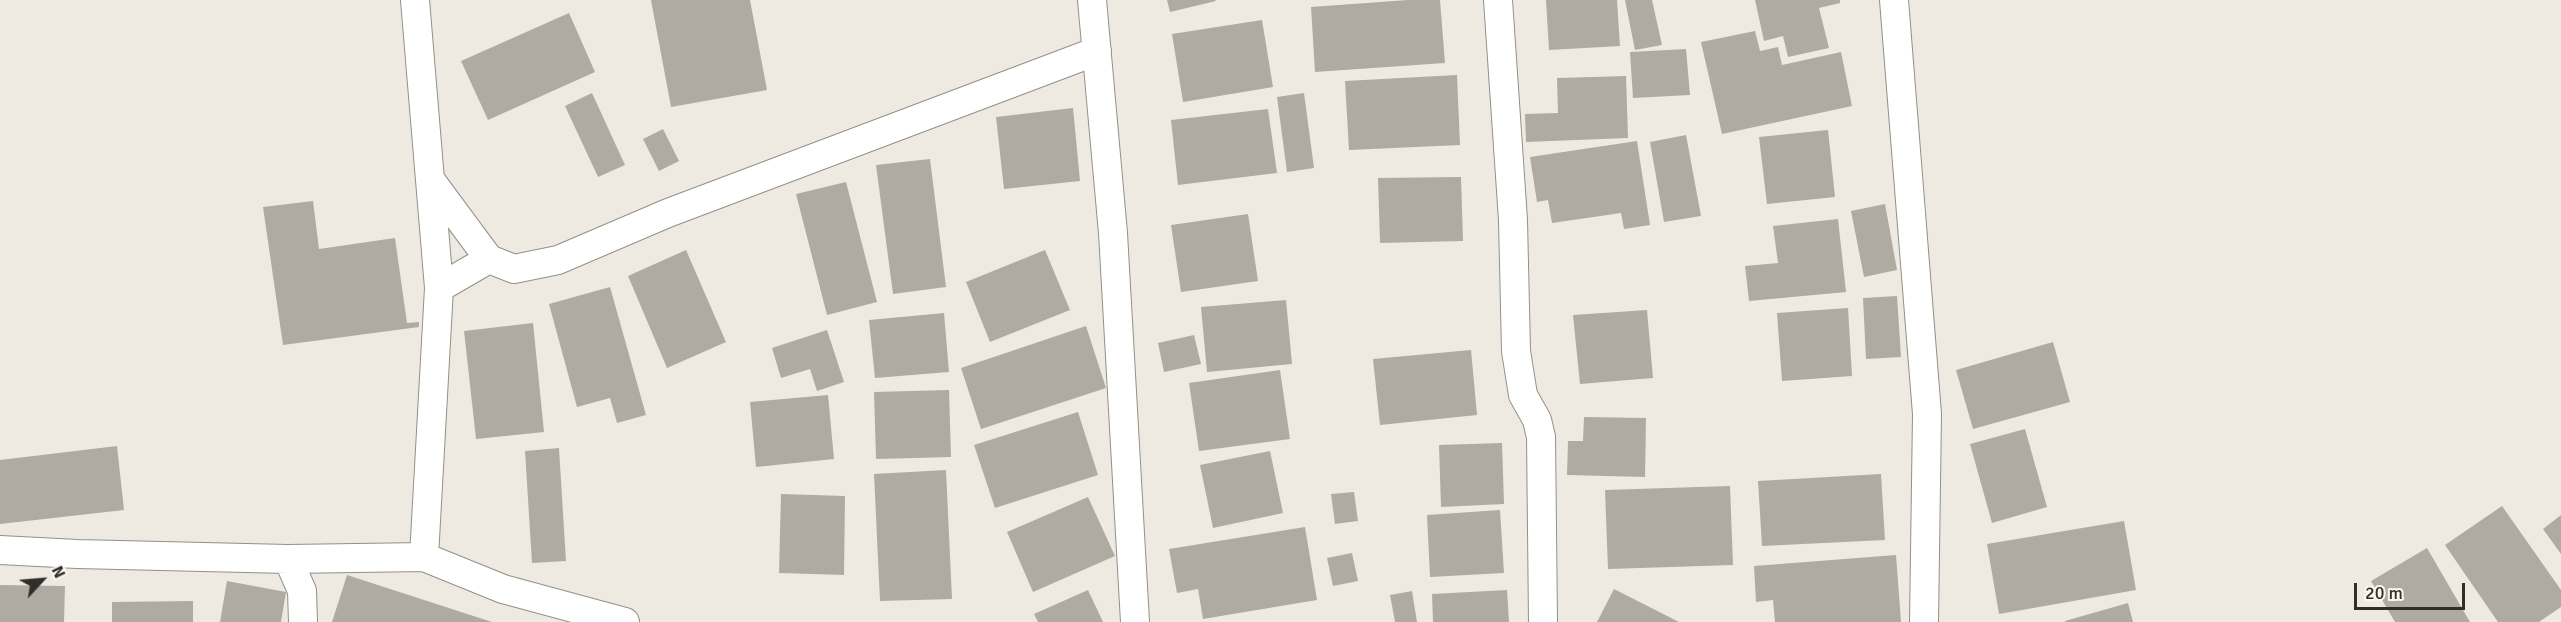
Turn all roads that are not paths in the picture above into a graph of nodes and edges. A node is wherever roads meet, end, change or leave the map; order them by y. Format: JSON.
{"nodes":[{"id":1,"x":415,"y":0,"type":"edge"},
{"id":2,"x":1092,"y":0,"type":"edge"},
{"id":3,"x":1498,"y":0,"type":"edge"},
{"id":4,"x":1894,"y":0,"type":"edge"},
{"id":5,"x":1096,"y":51,"type":"junction"},
{"id":6,"x":432,"y":182,"type":"junction"},
{"id":7,"x":489,"y":259,"type":"junction"},
{"id":8,"x":439,"y":288,"type":"junction"},
{"id":9,"x":0,"y":550,"type":"edge"},
{"id":10,"x":424,"y":557,"type":"junction"},
{"id":11,"x":288,"y":559,"type":"junction"},
{"id":12,"x":303,"y":622,"type":"edge"},
{"id":13,"x":625,"y":622,"type":"edge"},
{"id":14,"x":1135,"y":622,"type":"edge"},
{"id":15,"x":1543,"y":622,"type":"edge"},
{"id":16,"x":1924,"y":622,"type":"edge"}],
"edges":[{"from":1,"to":6,"type":"street"},
{"from":2,"to":5,"type":"street"},
{"from":3,"to":15,"type":"street"},
{"from":4,"to":16,"type":"street"},
{"from":5,"to":7,"type":"street"},
{"from":5,"to":14,"type":"street"},
{"from":6,"to":7,"type":"street"},
{"from":6,"to":8,"type":"street"},
{"from":7,"to":8,"type":"street"},
{"from":8,"to":10,"type":"street"},
{"from":9,"to":11,"type":"street"},
{"from":10,"to":11,"type":"street"},
{"from":10,"to":13,"type":"street"},
{"from":11,"to":12,"type":"street"}]}
